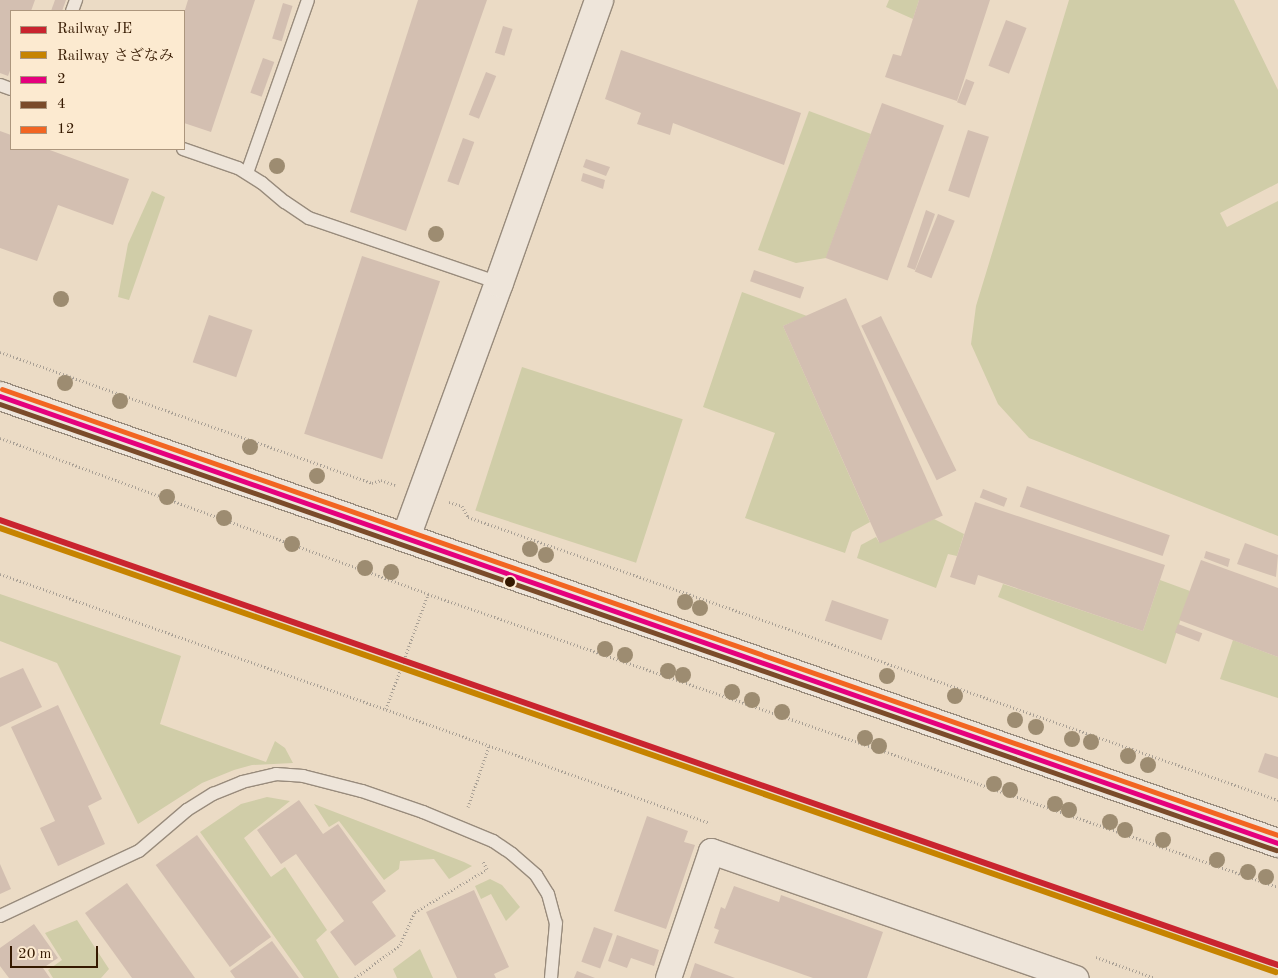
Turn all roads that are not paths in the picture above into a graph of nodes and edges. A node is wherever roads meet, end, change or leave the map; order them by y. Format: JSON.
{"nodes":[{"id":1,"x":308,"y":0,"type":"edge"},
{"id":2,"x":599,"y":0,"type":"edge"},
{"id":3,"x":185,"y":150,"type":"edge"},
{"id":4,"x":246,"y":173,"type":"junction"},
{"id":5,"x":499,"y":283,"type":"junction"},
{"id":6,"x":0,"y":396,"type":"edge"},
{"id":7,"x":406,"y":537,"type":"junction"},
{"id":8,"x":1278,"y":843,"type":"edge"},
{"id":9,"x":0,"y":916,"type":"edge"},
{"id":10,"x":551,"y":978,"type":"edge"},
{"id":11,"x":668,"y":978,"type":"edge"},
{"id":12,"x":1076,"y":978,"type":"edge"}],
"edges":[{"from":1,"to":4,"type":"lane"},
{"from":2,"to":5,"type":"main road"},
{"from":3,"to":4,"type":"lane"},
{"from":4,"to":5,"type":"lane"},
{"from":5,"to":7,"type":"main road"},
{"from":6,"to":7,"type":"main road"},
{"from":7,"to":8,"type":"main road"},
{"from":9,"to":10,"type":"lane"},
{"from":11,"to":12,"type":"street"}]}
